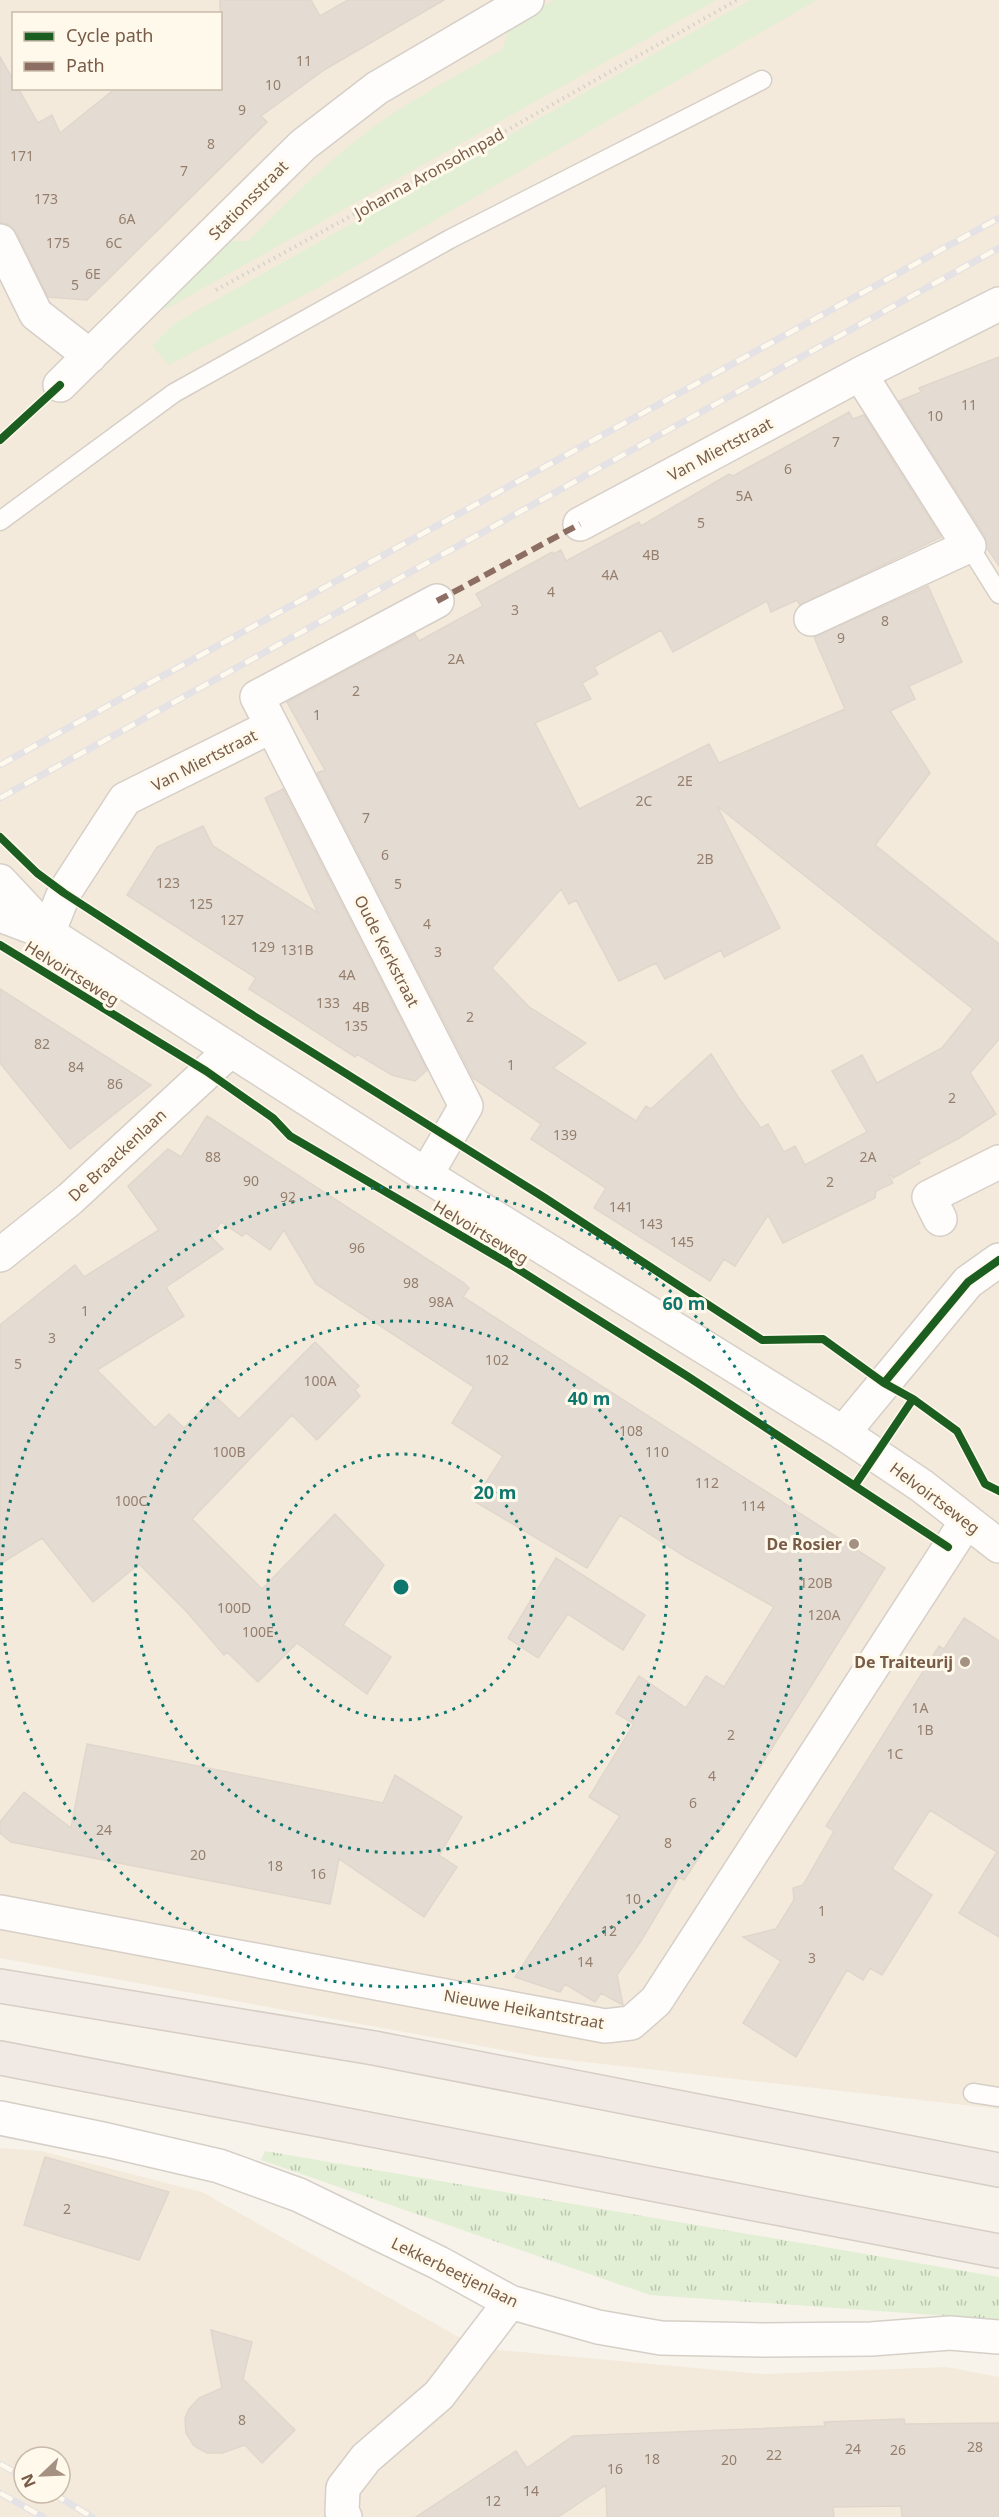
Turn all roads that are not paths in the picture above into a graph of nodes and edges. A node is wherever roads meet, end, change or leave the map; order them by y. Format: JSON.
{"nodes":[{"id":1,"x":527,"y":0,"type":"edge"},
{"id":2,"x":762,"y":80,"type":"dead end"},
{"id":3,"x":0,"y":241,"type":"edge"},
{"id":4,"x":999,"y":304,"type":"edge"},
{"id":5,"x":90,"y":356,"type":"junction"},
{"id":6,"x":860,"y":374,"type":"junction"},
{"id":7,"x":60,"y":386,"type":"dead end"},
{"id":8,"x":0,"y":521,"type":"edge"},
{"id":9,"x":580,"y":524,"type":"dead end"},
{"id":10,"x":969,"y":546,"type":"junction"},
{"id":11,"x":999,"y":594,"type":"edge"},
{"id":12,"x":437,"y":601,"type":"dead end"},
{"id":13,"x":811,"y":619,"type":"dead end"},
{"id":14,"x":272,"y":726,"type":"junction"},
{"id":15,"x":0,"y":881,"type":"edge"},
{"id":16,"x":0,"y":915,"type":"edge"},
{"id":17,"x":48,"y":933,"type":"junction"},
{"id":18,"x":231,"y":1050,"type":"junction"},
{"id":19,"x":999,"y":1162,"type":"edge"},
{"id":20,"x":426,"y":1174,"type":"junction"},
{"id":21,"x":940,"y":1219,"type":"dead end"},
{"id":22,"x":0,"y":1255,"type":"edge"},
{"id":23,"x":999,"y":1260,"type":"edge"},
{"id":24,"x":843,"y":1433,"type":"junction"},
{"id":25,"x":966,"y":1522,"type":"junction"},
{"id":26,"x":999,"y":1546,"type":"edge"},
{"id":27,"x":0,"y":1912,"type":"edge"},
{"id":28,"x":0,"y":1986,"type":"edge"},
{"id":29,"x":0,"y":2058,"type":"edge"},
{"id":30,"x":973,"y":2093,"type":"dead end"},
{"id":31,"x":999,"y":2097,"type":"edge"},
{"id":32,"x":0,"y":2118,"type":"edge"},
{"id":33,"x":999,"y":2170,"type":"edge"},
{"id":34,"x":999,"y":2251,"type":"edge"},
{"id":35,"x":510,"y":2302,"type":"junction"},
{"id":36,"x":999,"y":2337,"type":"edge"},
{"id":37,"x":345,"y":2517,"type":"edge"}],
"edges":[{"from":1,"to":5,"type":"street","name":"Stationsstraat"},
{"from":2,"to":8,"type":"lane"},
{"from":3,"to":5,"type":"street"},
{"from":4,"to":6,"type":"street","name":"Van Miertstraat"},
{"from":5,"to":7,"type":"street","name":"Stationsstraat"},
{"from":6,"to":9,"type":"street","name":"Van Miertstraat"},
{"from":6,"to":10,"type":"street"},
{"from":10,"to":11,"type":"lane"},
{"from":10,"to":13,"type":"street"},
{"from":12,"to":14,"type":"street","name":"Van Miertstraat"},
{"from":14,"to":17,"type":"street","name":"Van Miertstraat"},
{"from":14,"to":20,"type":"street","name":"Oude Kerkstraat"},
{"from":15,"to":17,"type":"street","name":"Helvoirtseweg"},
{"from":16,"to":17,"type":"street","name":"Helvoirtseweg"},
{"from":17,"to":18,"type":"street","name":"Helvoirtseweg"},
{"from":18,"to":20,"type":"street","name":"Helvoirtseweg"},
{"from":18,"to":22,"type":"street","name":"De Braackenlaan"},
{"from":19,"to":21,"type":"street"},
{"from":20,"to":24,"type":"street","name":"Helvoirtseweg"},
{"from":23,"to":24,"type":"street"},
{"from":24,"to":25,"type":"street","name":"Helvoirtseweg"},
{"from":25,"to":26,"type":"street","name":"Helvoirtseweg"},
{"from":25,"to":27,"type":"street","name":"Nieuwe Heikantstraat"},
{"from":28,"to":33,"type":"highway"},
{"from":29,"to":34,"type":"highway"},
{"from":30,"to":31,"type":"lane"},
{"from":32,"to":35,"type":"street","name":"Lekkerbeetjenlaan"},
{"from":35,"to":36,"type":"street","name":"Lekkerbeetjenlaan"},
{"from":35,"to":37,"type":"street"}]}
